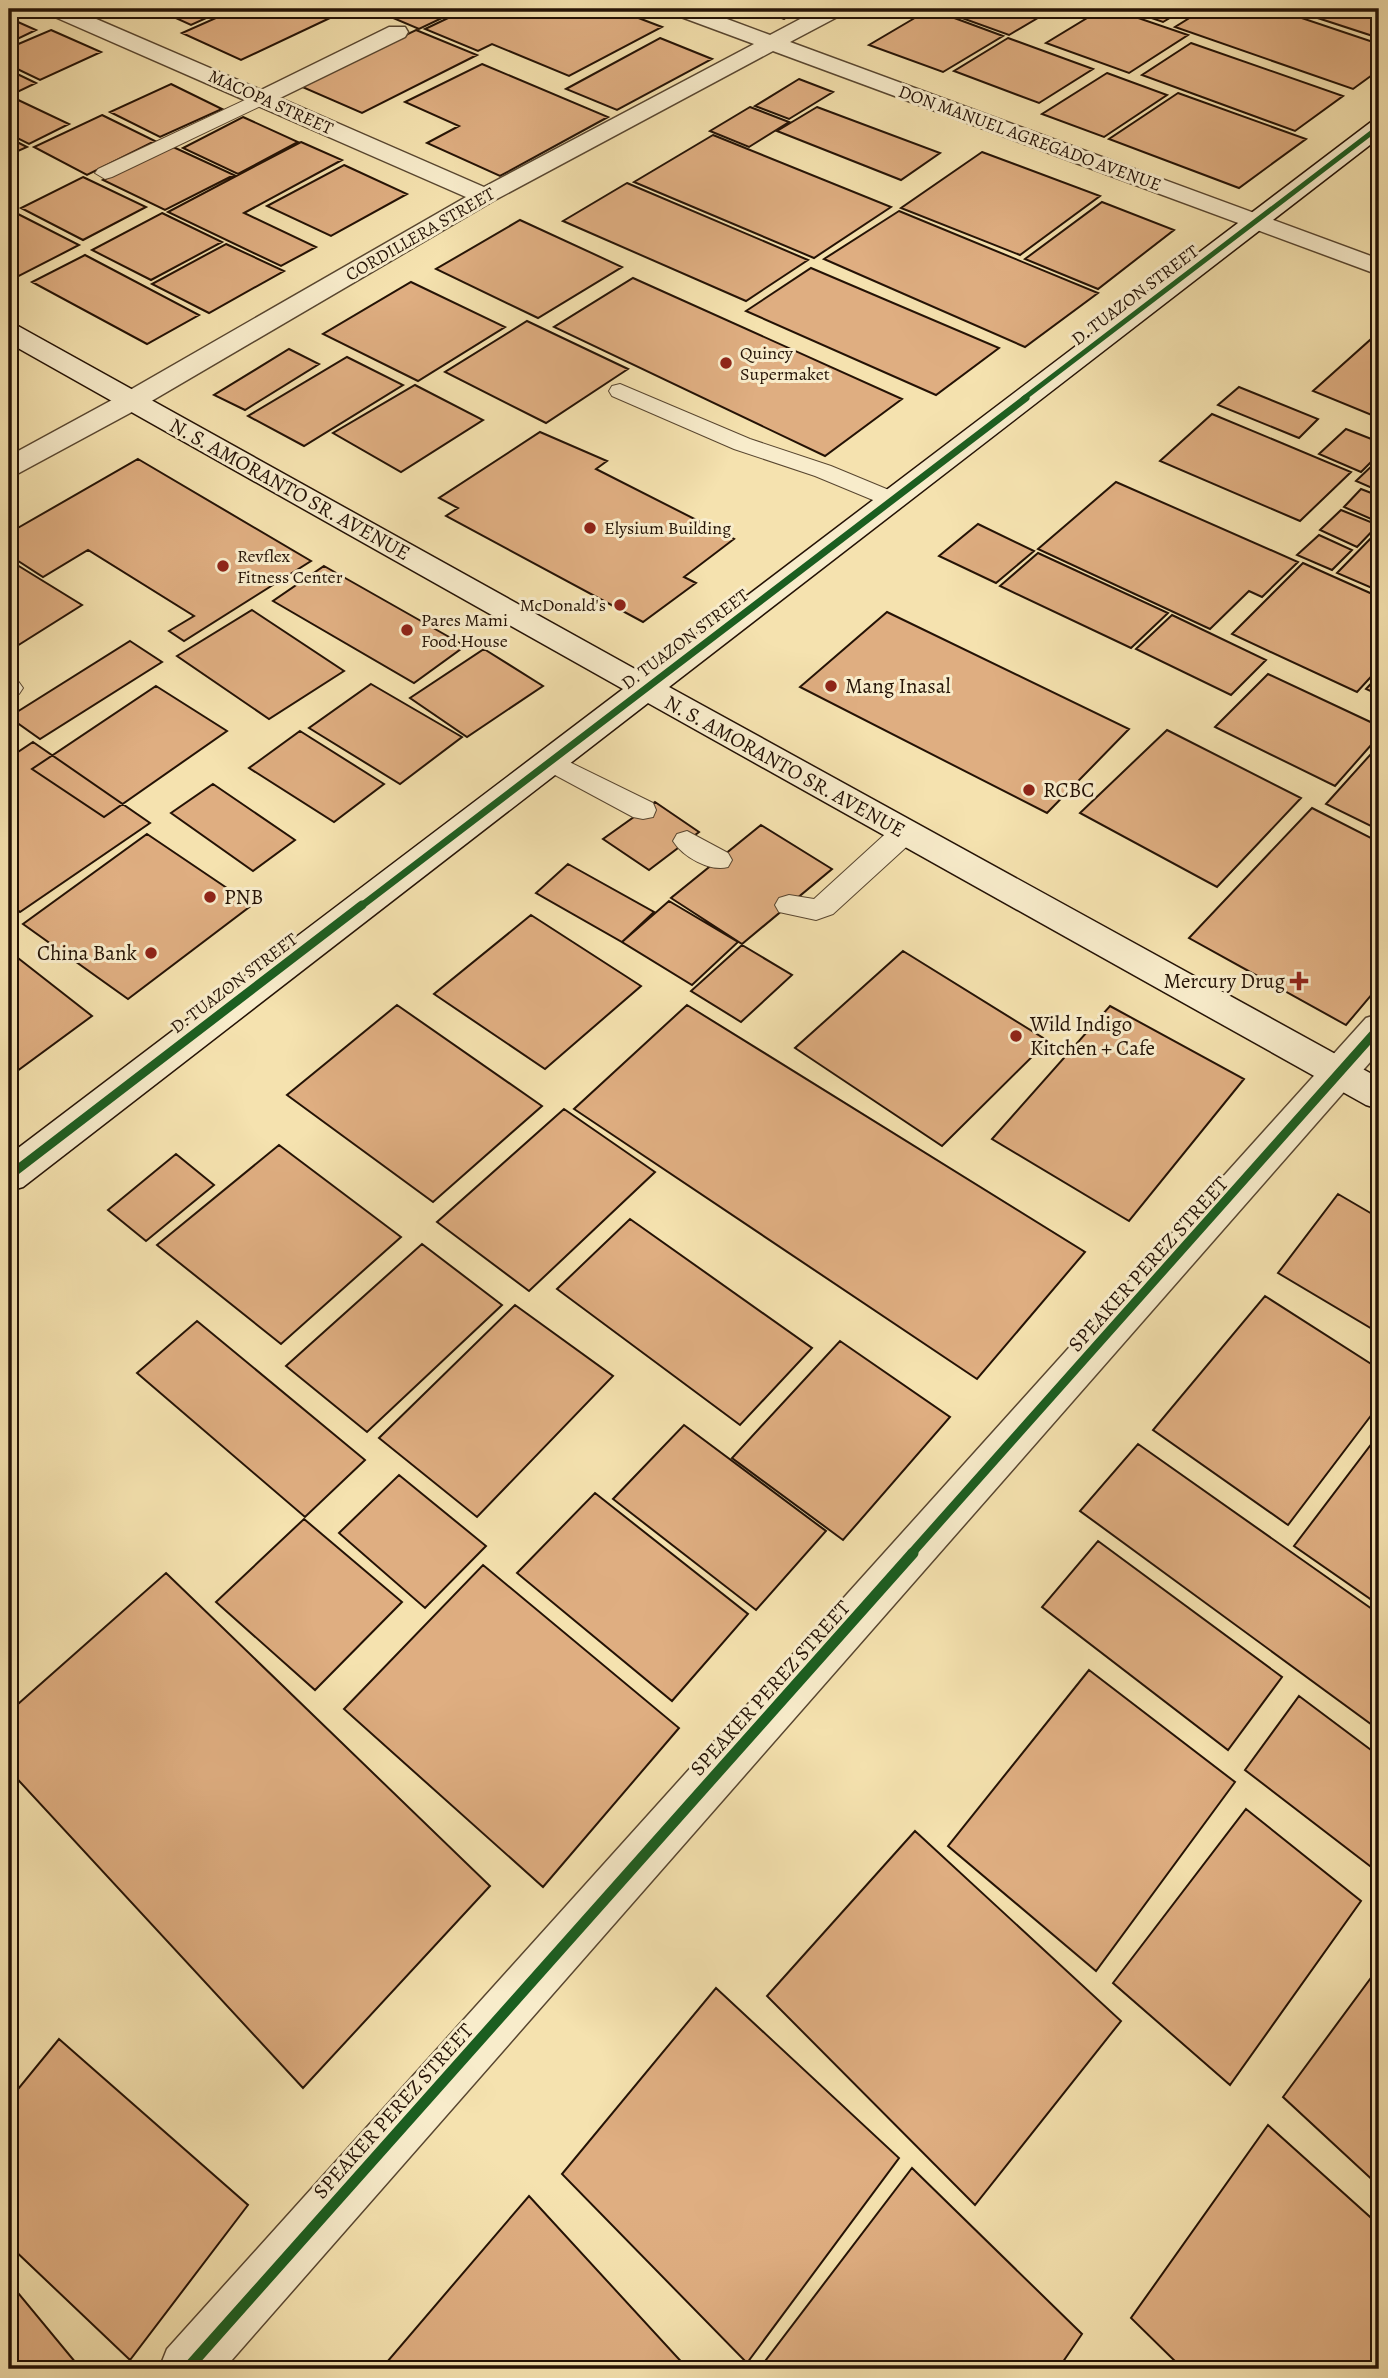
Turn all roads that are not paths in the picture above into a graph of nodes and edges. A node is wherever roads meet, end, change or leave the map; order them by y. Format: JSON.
{"nodes":[{"id":1,"x":56,"y":9,"type":"edge"},
{"id":2,"x":681,"y":9,"type":"edge"},
{"id":3,"x":835,"y":9,"type":"edge"},
{"id":4,"x":397,"y":32,"type":"dead end"},
{"id":5,"x":772,"y":43,"type":"junction"},
{"id":6,"x":262,"y":98,"type":"junction"},
{"id":7,"x":1379,"y":127,"type":"edge"},
{"id":8,"x":105,"y":173,"type":"dead end"},
{"id":9,"x":485,"y":197,"type":"junction"},
{"id":10,"x":1257,"y":222,"type":"junction"},
{"id":11,"x":1379,"y":268,"type":"edge"},
{"id":12,"x":9,"y":332,"type":"edge"},
{"id":13,"x":620,"y":391,"type":"dead end"},
{"id":14,"x":133,"y":400,"type":"junction"},
{"id":15,"x":9,"y":467,"type":"edge"},
{"id":16,"x":892,"y":500,"type":"junction"},
{"id":17,"x":645,"y":689,"type":"junction"},
{"id":18,"x":551,"y":762,"type":"junction"},
{"id":19,"x":643,"y":810,"type":"dead end"},
{"id":20,"x":904,"y":833,"type":"junction"},
{"id":21,"x":687,"y":841,"type":"dead end"},
{"id":22,"x":718,"y":860,"type":"dead end"},
{"id":23,"x":789,"y":905,"type":"dead end"},
{"id":24,"x":1379,"y":1028,"type":"edge"},
{"id":25,"x":1360,"y":1084,"type":"edge"},
{"id":26,"x":9,"y":1175,"type":"edge"},
{"id":27,"x":187,"y":2369,"type":"edge"}],
"edges":[{"from":1,"to":6,"type":"street","name":"MACOPA STREET"},
{"from":2,"to":5,"type":"street","name":"DON MANUEL AGREGADO AVENUE"},
{"from":3,"to":5,"type":"street","name":"CORDILLERA STREET"},
{"from":4,"to":6,"type":"street"},
{"from":5,"to":9,"type":"street","name":"CORDILLERA STREET"},
{"from":5,"to":10,"type":"street","name":"DON MANUEL AGREGADO AVENUE"},
{"from":6,"to":8,"type":"lane"},
{"from":6,"to":9,"type":"street","name":"MACOPA STREET"},
{"from":7,"to":10,"type":"street","name":"D. TUAZON STREET"},
{"from":9,"to":14,"type":"street","name":"CORDILLERA STREET"},
{"from":10,"to":11,"type":"street","name":"DON MANUEL AGREGADO AVENUE"},
{"from":10,"to":16,"type":"street","name":"D. TUAZON STREET"},
{"from":12,"to":14,"type":"street","name":"N. S. AMORANTO SR. AVENUE"},
{"from":13,"to":16,"type":"lane"},
{"from":14,"to":15,"type":"street","name":"CORDILLERA STREET"},
{"from":14,"to":17,"type":"street","name":"N. S. AMORANTO SR. AVENUE"},
{"from":16,"to":17,"type":"street","name":"D. TUAZON STREET"},
{"from":17,"to":18,"type":"street","name":"D. TUAZON STREET"},
{"from":17,"to":20,"type":"street","name":"N. S. AMORANTO SR. AVENUE"},
{"from":18,"to":19,"type":"lane"},
{"from":18,"to":26,"type":"street","name":"D. TUAZON STREET"},
{"from":20,"to":23,"type":"lane"},
{"from":20,"to":25,"type":"street","name":"N. S. AMORANTO SR. AVENUE"},
{"from":21,"to":22,"type":"lane"},
{"from":24,"to":25,"type":"street","name":"SPEAKER PEREZ STREET"},
{"from":25,"to":27,"type":"street","name":"SPEAKER PEREZ STREET"}]}
